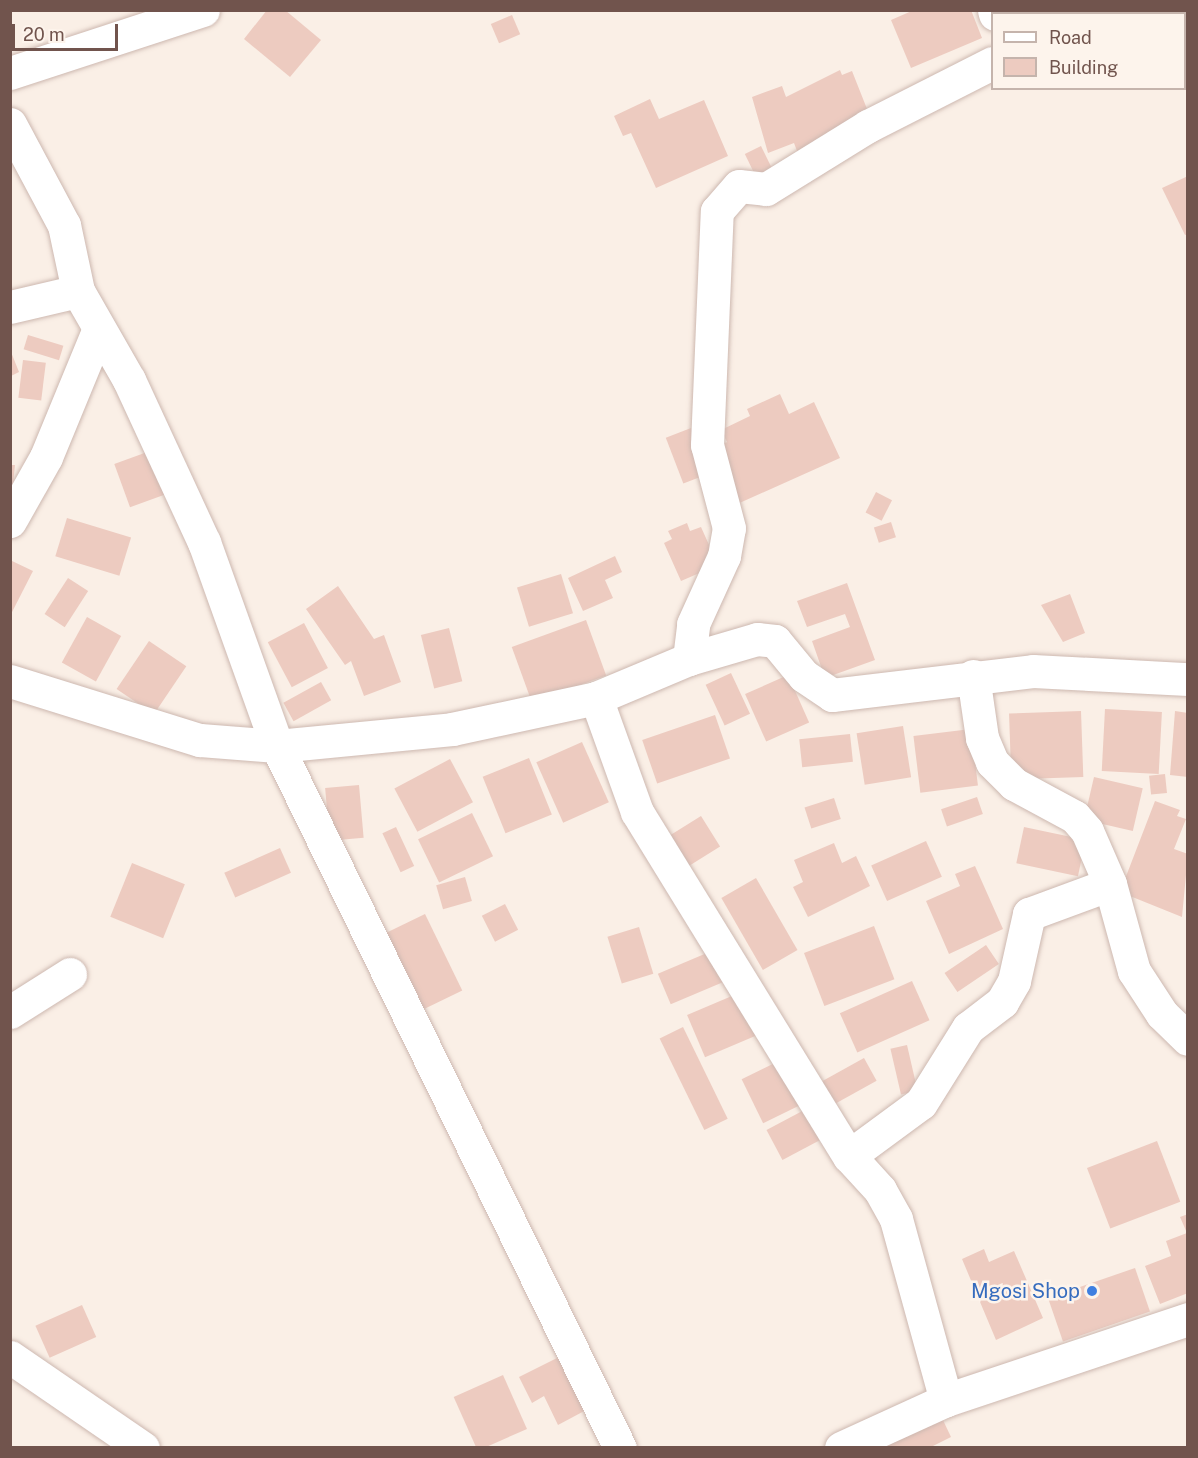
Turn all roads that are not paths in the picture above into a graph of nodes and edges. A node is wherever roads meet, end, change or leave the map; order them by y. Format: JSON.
{"nodes":[{"id":1,"x":203,"y":10,"type":"edge"},
{"id":2,"x":991,"y":64,"type":"edge"},
{"id":3,"x":10,"y":74,"type":"edge"},
{"id":4,"x":10,"y":124,"type":"edge"},
{"id":5,"x":78,"y":291,"type":"junction"},
{"id":6,"x":10,"y":307,"type":"edge"},
{"id":7,"x":98,"y":331,"type":"junction"},
{"id":8,"x":10,"y":521,"type":"edge"},
{"id":9,"x":689,"y":659,"type":"junction"},
{"id":10,"x":973,"y":676,"type":"junction"},
{"id":11,"x":1188,"y":679,"type":"edge"},
{"id":12,"x":10,"y":681,"type":"edge"},
{"id":13,"x":596,"y":698,"type":"junction"},
{"id":14,"x":277,"y":746,"type":"junction"},
{"id":15,"x":1110,"y":884,"type":"junction"},
{"id":16,"x":70,"y":975,"type":"dead end"},
{"id":17,"x":10,"y":1012,"type":"edge"},
{"id":18,"x":1188,"y":1039,"type":"edge"},
{"id":19,"x":849,"y":1156,"type":"junction"},
{"id":20,"x":1184,"y":1329,"type":"edge"},
{"id":21,"x":10,"y":1357,"type":"edge"},
{"id":22,"x":946,"y":1400,"type":"junction"},
{"id":23,"x":143,"y":1448,"type":"edge"},
{"id":24,"x":620,"y":1448,"type":"edge"},
{"id":25,"x":841,"y":1448,"type":"edge"}],
"edges":[{"from":1,"to":3,"type":"street"},
{"from":2,"to":9,"type":"street"},
{"from":4,"to":5,"type":"street"},
{"from":5,"to":6,"type":"street"},
{"from":5,"to":7,"type":"street"},
{"from":7,"to":8,"type":"street"},
{"from":7,"to":14,"type":"street"},
{"from":9,"to":10,"type":"street"},
{"from":9,"to":13,"type":"street"},
{"from":10,"to":11,"type":"street"},
{"from":10,"to":15,"type":"street"},
{"from":12,"to":14,"type":"street"},
{"from":13,"to":14,"type":"street"},
{"from":13,"to":19,"type":"street"},
{"from":14,"to":24,"type":"street"},
{"from":15,"to":18,"type":"street"},
{"from":15,"to":19,"type":"street"},
{"from":16,"to":17,"type":"street"},
{"from":19,"to":22,"type":"street"},
{"from":20,"to":22,"type":"street"},
{"from":21,"to":23,"type":"street"},
{"from":22,"to":25,"type":"street"}]}
